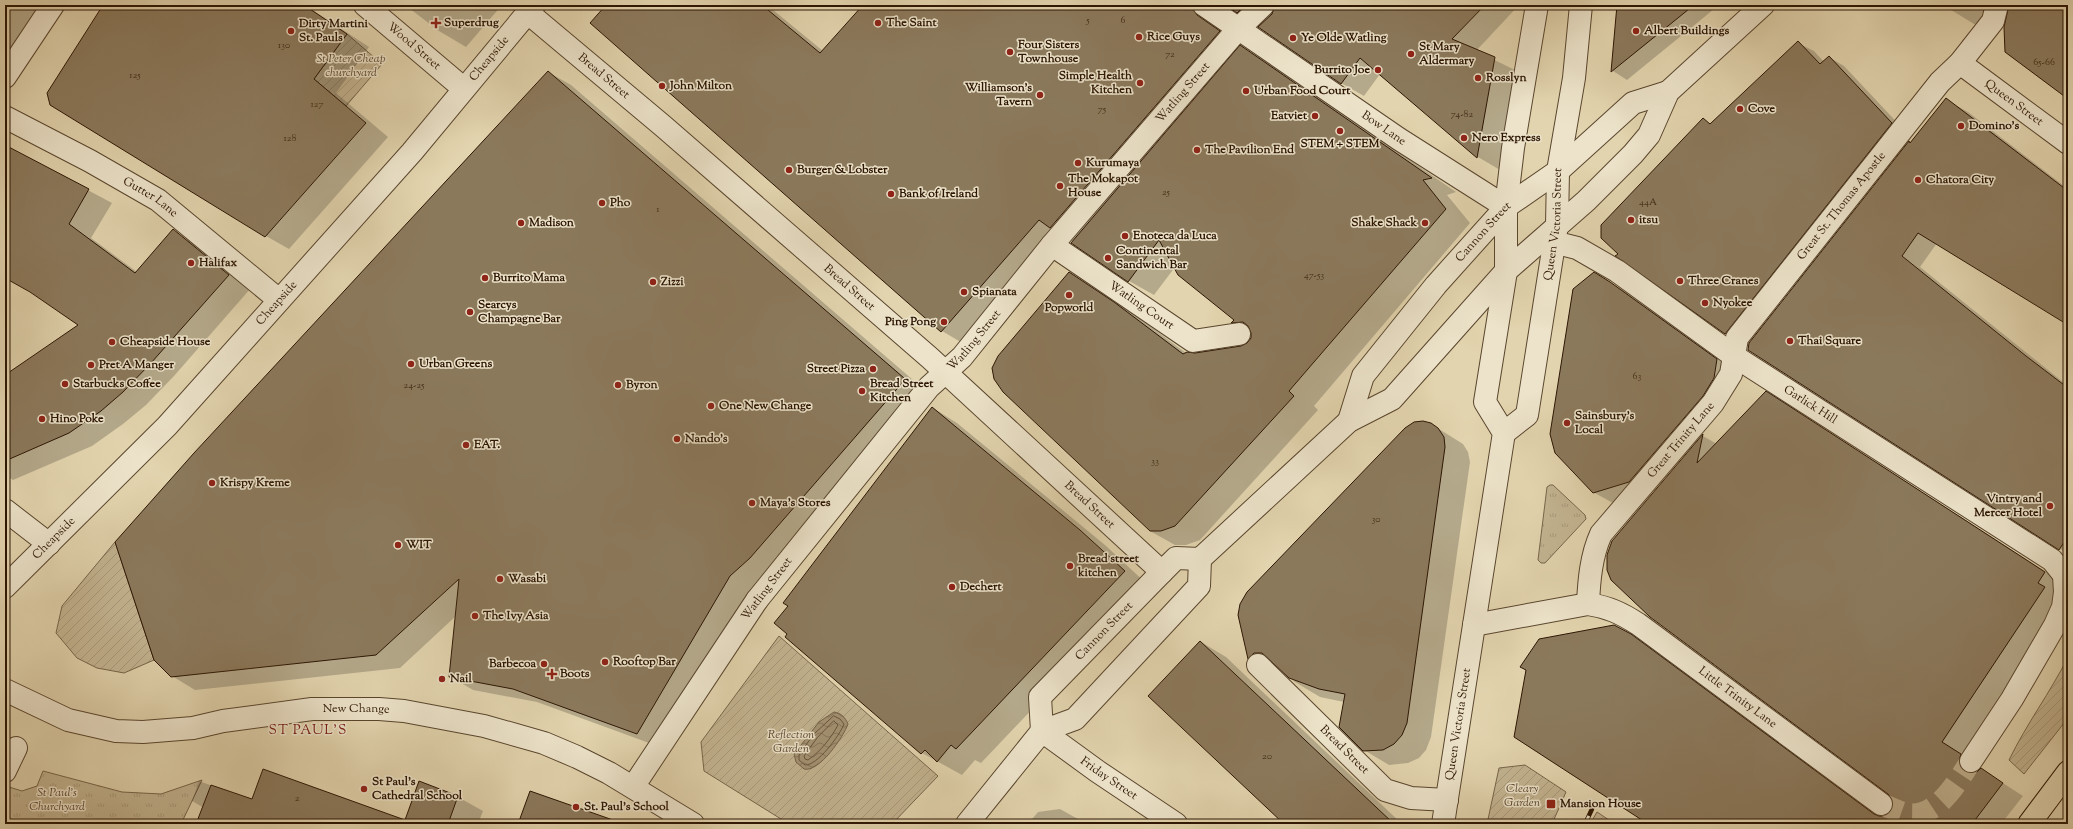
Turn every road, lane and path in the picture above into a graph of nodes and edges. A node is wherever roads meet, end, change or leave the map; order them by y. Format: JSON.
{"nodes":[{"id":1,"x":53,"y":5,"type":"edge"},
{"id":2,"x":365,"y":5,"type":"edge"},
{"id":3,"x":1204,"y":5,"type":"edge"},
{"id":4,"x":1263,"y":5,"type":"edge"},
{"id":5,"x":1537,"y":5,"type":"edge"},
{"id":6,"x":1581,"y":5,"type":"edge"},
{"id":7,"x":1762,"y":5,"type":"edge"},
{"id":8,"x":1997,"y":5,"type":"edge"},
{"id":9,"x":530,"y":9,"type":"edge"},
{"id":10,"x":1238,"y":29,"type":"junction"},
{"id":11,"x":1960,"y":63,"type":"junction"},
{"id":12,"x":5,"y":77,"type":"edge"},
{"id":13,"x":463,"y":88,"type":"junction"},
{"id":14,"x":1668,"y":92,"type":"junction"},
{"id":15,"x":5,"y":117,"type":"edge"},
{"id":16,"x":2068,"y":143,"type":"edge"},
{"id":17,"x":1558,"y":171,"type":"junction"},
{"id":18,"x":1506,"y":207,"type":"junction"},
{"id":19,"x":1555,"y":234,"type":"junction"},
{"id":20,"x":1052,"y":245,"type":"junction"},
{"id":21,"x":1506,"y":271,"type":"junction"},
{"id":22,"x":279,"y":300,"type":"junction"},
{"id":23,"x":1239,"y":334,"type":"dead end"},
{"id":24,"x":1734,"y":356,"type":"junction"},
{"id":25,"x":945,"y":372,"type":"junction"},
{"id":26,"x":1349,"y":421,"type":"junction"},
{"id":27,"x":1504,"y":433,"type":"junction"},
{"id":28,"x":5,"y":510,"type":"edge"},
{"id":29,"x":49,"y":544,"type":"junction"},
{"id":30,"x":1200,"y":559,"type":"junction"},
{"id":31,"x":1162,"y":572,"type":"junction"},
{"id":32,"x":2066,"y":572,"type":"edge"},
{"id":33,"x":5,"y":587,"type":"edge"},
{"id":34,"x":1588,"y":604,"type":"junction"},
{"id":35,"x":1474,"y":625,"type":"junction"},
{"id":36,"x":1258,"y":664,"type":"dead end"},
{"id":37,"x":5,"y":690,"type":"edge"},
{"id":38,"x":1042,"y":731,"type":"junction"},
{"id":39,"x":16,"y":748,"type":"dead end"},
{"id":40,"x":1971,"y":761,"type":"tunnel mouth"},
{"id":41,"x":5,"y":771,"type":"edge"},
{"id":42,"x":2068,"y":772,"type":"edge"},
{"id":43,"x":633,"y":788,"type":"junction"},
{"id":44,"x":1447,"y":800,"type":"junction"},
{"id":45,"x":1881,"y":804,"type":"tunnel mouth"},
{"id":46,"x":693,"y":824,"type":"edge"},
{"id":47,"x":967,"y":824,"type":"edge"},
{"id":48,"x":1176,"y":824,"type":"edge"},
{"id":49,"x":1443,"y":824,"type":"edge"},
{"id":50,"x":2028,"y":824,"type":"edge"}],
"edges":[{"from":1,"to":12,"type":"street"},
{"from":2,"to":13,"type":"street","name":"Wood Street"},
{"from":3,"to":10,"type":"street","name":"Bow Lane"},
{"from":4,"to":10,"type":"street","name":"Watling Street"},
{"from":5,"to":18,"type":"street"},
{"from":6,"to":17,"type":"street","name":"Queen Victoria Street"},
{"from":7,"to":14,"type":"street","name":"Cannon Street"},
{"from":8,"to":11,"type":"street","name":"Great St. Thomas Apostle"},
{"from":9,"to":13,"type":"street","name":"Cheapside"},
{"from":9,"to":25,"type":"street","name":"Bread Street"},
{"from":10,"to":18,"type":"street","name":"Bow Lane"},
{"from":10,"to":20,"type":"street","name":"Watling Street"},
{"from":11,"to":16,"type":"street","name":"Queen Street"},
{"from":11,"to":24,"type":"street","name":"Great St. Thomas Apostle"},
{"from":13,"to":22,"type":"street","name":"Cheapside"},
{"from":14,"to":17,"type":"street","name":"Cannon Street"},
{"from":14,"to":19,"type":"street","name":"Cannon Street"},
{"from":15,"to":22,"type":"street","name":"Gutter Lane"},
{"from":17,"to":18,"type":"street","name":"Cannon Street"},
{"from":17,"to":19,"type":"street","name":"Queen Victoria Street"},
{"from":18,"to":21,"type":"street"},
{"from":18,"to":26,"type":"street","name":"Cannon Street"},
{"from":19,"to":21,"type":"street","name":"Cannon Street"},
{"from":19,"to":24,"type":"street","name":"Garlick Hill"},
{"from":19,"to":27,"type":"street","name":"Queen Victoria Street"},
{"from":20,"to":23,"type":"street","name":"Watling Court"},
{"from":20,"to":25,"type":"street","name":"Watling Street"},
{"from":21,"to":26,"type":"street","name":"Cannon Street"},
{"from":21,"to":27,"type":"street"},
{"from":22,"to":29,"type":"street","name":"Cheapside"},
{"from":24,"to":32,"type":"street","name":"Garlick Hill"},
{"from":24,"to":34,"type":"street","name":"Great Trinity Lane"},
{"from":25,"to":31,"type":"street","name":"Bread Street"},
{"from":25,"to":43,"type":"street","name":"Watling Street"},
{"from":26,"to":30,"type":"street","name":"Cannon Street"},
{"from":27,"to":35,"type":"street","name":"Queen Victoria Street"},
{"from":28,"to":29,"type":"street"},
{"from":29,"to":33,"type":"street","name":"Cheapside"},
{"from":30,"to":31,"type":"street","name":"Cannon Street"},
{"from":30,"to":38,"type":"street"},
{"from":31,"to":38,"type":"street","name":"Cannon Street"},
{"from":32,"to":40,"type":"street"},
{"from":34,"to":35,"type":"street"},
{"from":34,"to":45,"type":"street","name":"Little Trinity Lane"},
{"from":35,"to":44,"type":"street","name":"Queen Victoria Street"},
{"from":36,"to":44,"type":"street","name":"Bread Street"},
{"from":37,"to":43,"type":"street","name":"New Change"},
{"from":38,"to":47,"type":"street"},
{"from":38,"to":48,"type":"street","name":"Friday Street"},
{"from":39,"to":41,"type":"street"},
{"from":42,"to":50,"type":"main road"},
{"from":43,"to":46,"type":"street","name":"New Change"},
{"from":44,"to":49,"type":"street","name":"Queen Victoria Street"}]}
